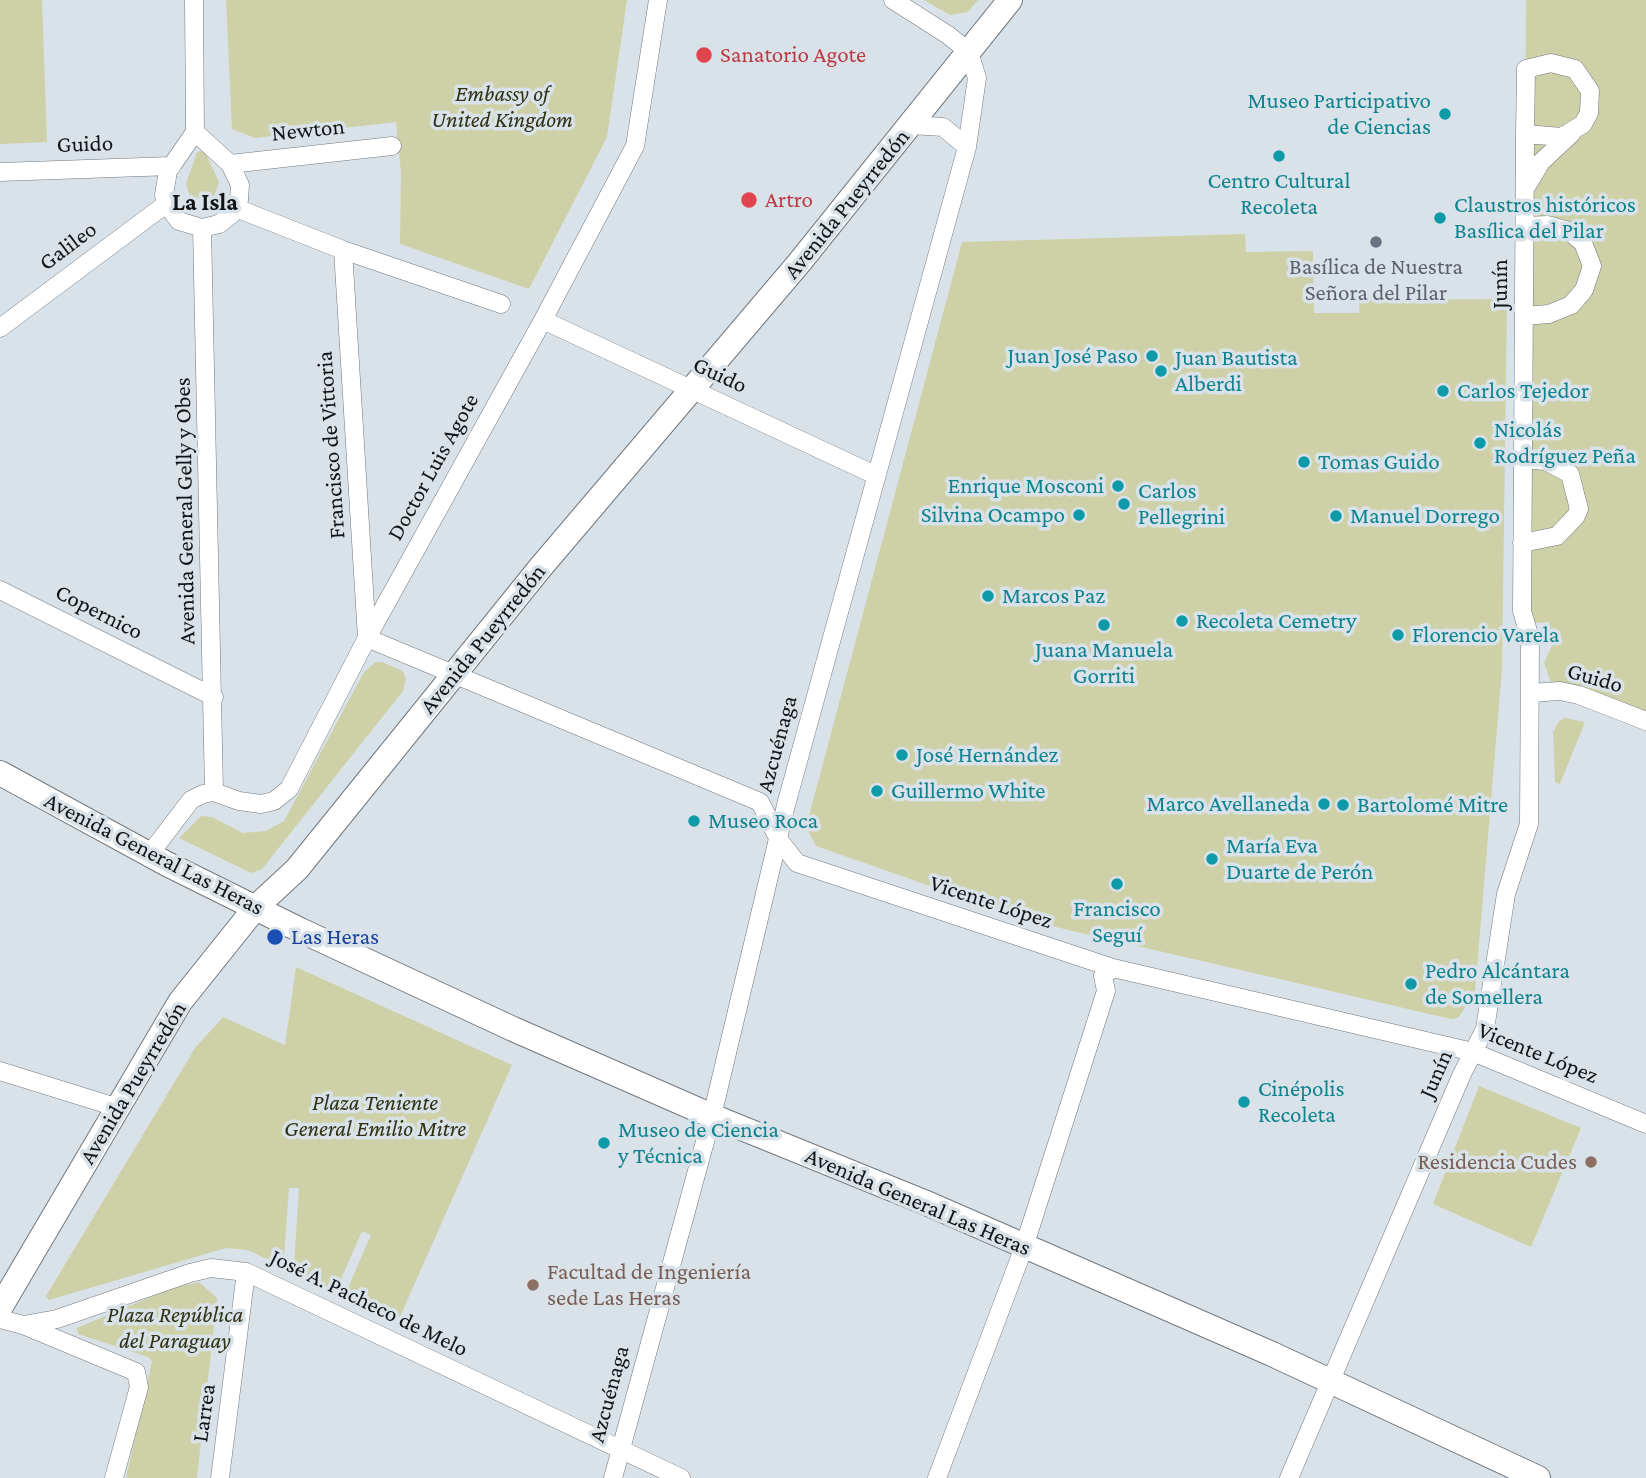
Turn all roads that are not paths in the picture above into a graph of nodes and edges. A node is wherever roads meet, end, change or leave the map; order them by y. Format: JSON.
{"nodes":[{"id":1,"x":194,"y":0,"type":"edge"},
{"id":2,"x":658,"y":0,"type":"edge"},
{"id":3,"x":892,"y":0,"type":"edge"},
{"id":4,"x":1010,"y":0,"type":"edge"},
{"id":5,"x":969,"y":52,"type":"junction"},
{"id":6,"x":911,"y":125,"type":"junction"},
{"id":7,"x":195,"y":132,"type":"junction"},
{"id":8,"x":1573,"y":132,"type":"junction"},
{"id":9,"x":1525,"y":134,"type":"junction"},
{"id":10,"x":392,"y":146,"type":"dead end"},
{"id":11,"x":967,"y":147,"type":"junction"},
{"id":12,"x":230,"y":164,"type":"junction"},
{"id":13,"x":172,"y":166,"type":"junction"},
{"id":14,"x":0,"y":172,"type":"edge"},
{"id":15,"x":1525,"y":190,"type":"junction"},
{"id":16,"x":166,"y":204,"type":"junction"},
{"id":17,"x":236,"y":208,"type":"junction"},
{"id":18,"x":1524,"y":226,"type":"junction"},
{"id":19,"x":202,"y":228,"type":"junction"},
{"id":20,"x":343,"y":250,"type":"junction"},
{"id":21,"x":501,"y":304,"type":"dead end"},
{"id":22,"x":1524,"y":316,"type":"junction"},
{"id":23,"x":543,"y":320,"type":"junction"},
{"id":24,"x":0,"y":328,"type":"edge"},
{"id":25,"x":694,"y":390,"type":"junction"},
{"id":26,"x":1523,"y":459,"type":"junction"},
{"id":27,"x":875,"y":475,"type":"junction"},
{"id":28,"x":1522,"y":542,"type":"junction"},
{"id":29,"x":0,"y":590,"type":"edge"},
{"id":30,"x":367,"y":638,"type":"junction"},
{"id":31,"x":453,"y":676,"type":"junction"},
{"id":32,"x":1530,"y":693,"type":"junction"},
{"id":33,"x":214,"y":697,"type":"junction"},
{"id":34,"x":1646,"y":721,"type":"edge"},
{"id":35,"x":0,"y":773,"type":"edge"},
{"id":36,"x":214,"y":792,"type":"junction"},
{"id":37,"x":779,"y":840,"type":"junction"},
{"id":38,"x":149,"y":855,"type":"junction"},
{"id":39,"x":256,"y":907,"type":"junction"},
{"id":40,"x":1114,"y":968,"type":"junction"},
{"id":41,"x":1473,"y":1052,"type":"junction"},
{"id":42,"x":0,"y":1071,"type":"edge"},
{"id":43,"x":118,"y":1108,"type":"junction"},
{"id":44,"x":712,"y":1116,"type":"junction"},
{"id":45,"x":1646,"y":1124,"type":"edge"},
{"id":46,"x":1024,"y":1247,"type":"junction"},
{"id":47,"x":246,"y":1272,"type":"junction"},
{"id":48,"x":0,"y":1308,"type":"edge"},
{"id":49,"x":0,"y":1319,"type":"edge"},
{"id":50,"x":23,"y":1325,"type":"junction"},
{"id":51,"x":1332,"y":1381,"type":"junction"},
{"id":52,"x":619,"y":1450,"type":"junction"},
{"id":53,"x":114,"y":1478,"type":"edge"},
{"id":54,"x":220,"y":1478,"type":"edge"},
{"id":55,"x":613,"y":1478,"type":"edge"},
{"id":56,"x":681,"y":1478,"type":"edge"},
{"id":57,"x":937,"y":1478,"type":"edge"},
{"id":58,"x":1289,"y":1478,"type":"edge"},
{"id":59,"x":1538,"y":1478,"type":"edge"}],
"edges":[{"from":1,"to":7,"type":"street"},
{"from":2,"to":23,"type":"street","name":"Doctor Luis Agote"},
{"from":3,"to":5,"type":"street"},
{"from":4,"to":5,"type":"main road","name":"Avenida Pueyrredón"},
{"from":5,"to":6,"type":"main road","name":"Avenida Pueyrredón"},
{"from":5,"to":11,"type":"street","name":"Azcuénaga"},
{"from":6,"to":11,"type":"street"},
{"from":6,"to":25,"type":"main road","name":"Avenida Pueyrredón"},
{"from":7,"to":12,"type":"street"},
{"from":7,"to":13,"type":"street"},
{"from":8,"to":9,"type":"street"},
{"from":8,"to":9,"type":"street","name":"Junín"},
{"from":8,"to":15,"type":"street"},
{"from":9,"to":15,"type":"street","name":"Junín"},
{"from":10,"to":12,"type":"street","name":"Newton"},
{"from":11,"to":27,"type":"street","name":"Azcuénaga"},
{"from":12,"to":17,"type":"street"},
{"from":13,"to":14,"type":"street","name":"Guido"},
{"from":13,"to":16,"type":"street"},
{"from":15,"to":18,"type":"street","name":"Junín"},
{"from":16,"to":19,"type":"street"},
{"from":16,"to":24,"type":"street","name":"Galileo"},
{"from":17,"to":19,"type":"street"},
{"from":17,"to":20,"type":"street"},
{"from":18,"to":22,"type":"street","name":"Junín"},
{"from":18,"to":22,"type":"street"},
{"from":19,"to":33,"type":"street","name":"Avenida General Gelly y Obes"},
{"from":20,"to":21,"type":"street"},
{"from":20,"to":30,"type":"street","name":"Francisco de Vittoria"},
{"from":22,"to":26,"type":"street","name":"Junín"},
{"from":23,"to":25,"type":"street","name":"Guido"},
{"from":23,"to":30,"type":"street","name":"Doctor Luis Agote"},
{"from":25,"to":27,"type":"street","name":"Guido"},
{"from":25,"to":31,"type":"main road","name":"Avenida Pueyrredón"},
{"from":26,"to":28,"type":"street","name":"Junín"},
{"from":26,"to":28,"type":"street"},
{"from":27,"to":37,"type":"street","name":"Azcuénaga"},
{"from":28,"to":32,"type":"street","name":"Junín"},
{"from":29,"to":33,"type":"street","name":"Copernico"},
{"from":30,"to":31,"type":"street","name":"Vicente López"},
{"from":30,"to":36,"type":"street","name":"Doctor Luis Agote"},
{"from":31,"to":37,"type":"street","name":"Vicente López"},
{"from":31,"to":39,"type":"main road","name":"Avenida Pueyrredón"},
{"from":32,"to":34,"type":"street","name":"Guido"},
{"from":32,"to":41,"type":"street","name":"Junín"},
{"from":33,"to":36,"type":"street","name":"Avenida General Gelly y Obes"},
{"from":35,"to":38,"type":"main road","name":"Avenida General Las Heras"},
{"from":36,"to":38,"type":"street"},
{"from":37,"to":40,"type":"street","name":"Vicente López"},
{"from":37,"to":44,"type":"street","name":"Azcuénaga"},
{"from":38,"to":39,"type":"main road","name":"Avenida General Las Heras"},
{"from":39,"to":43,"type":"main road","name":"Avenida Pueyrredón"},
{"from":39,"to":44,"type":"main road","name":"Avenida General Las Heras"},
{"from":40,"to":41,"type":"street","name":"Vicente López"},
{"from":40,"to":46,"type":"street"},
{"from":41,"to":45,"type":"street","name":"Vicente López"},
{"from":41,"to":51,"type":"street","name":"Junín"},
{"from":42,"to":43,"type":"street"},
{"from":43,"to":48,"type":"main road","name":"Avenida Pueyrredón"},
{"from":44,"to":46,"type":"main road","name":"Avenida General Las Heras"},
{"from":44,"to":52,"type":"street","name":"Azcuénaga"},
{"from":46,"to":51,"type":"main road","name":"Avenida General Las Heras"},
{"from":46,"to":57,"type":"street"},
{"from":47,"to":50,"type":"street","name":"José A. Pacheco de Melo"},
{"from":47,"to":52,"type":"street","name":"José A. Pacheco de Melo"},
{"from":47,"to":54,"type":"street","name":"Larrea"},
{"from":49,"to":50,"type":"street"},
{"from":50,"to":53,"type":"street"},
{"from":51,"to":58,"type":"street","name":"Junín"},
{"from":51,"to":59,"type":"main road","name":"Avenida General Las Heras"},
{"from":52,"to":55,"type":"street","name":"Azcuénaga"},
{"from":52,"to":56,"type":"street","name":"José A. Pacheco de Melo"}]}
